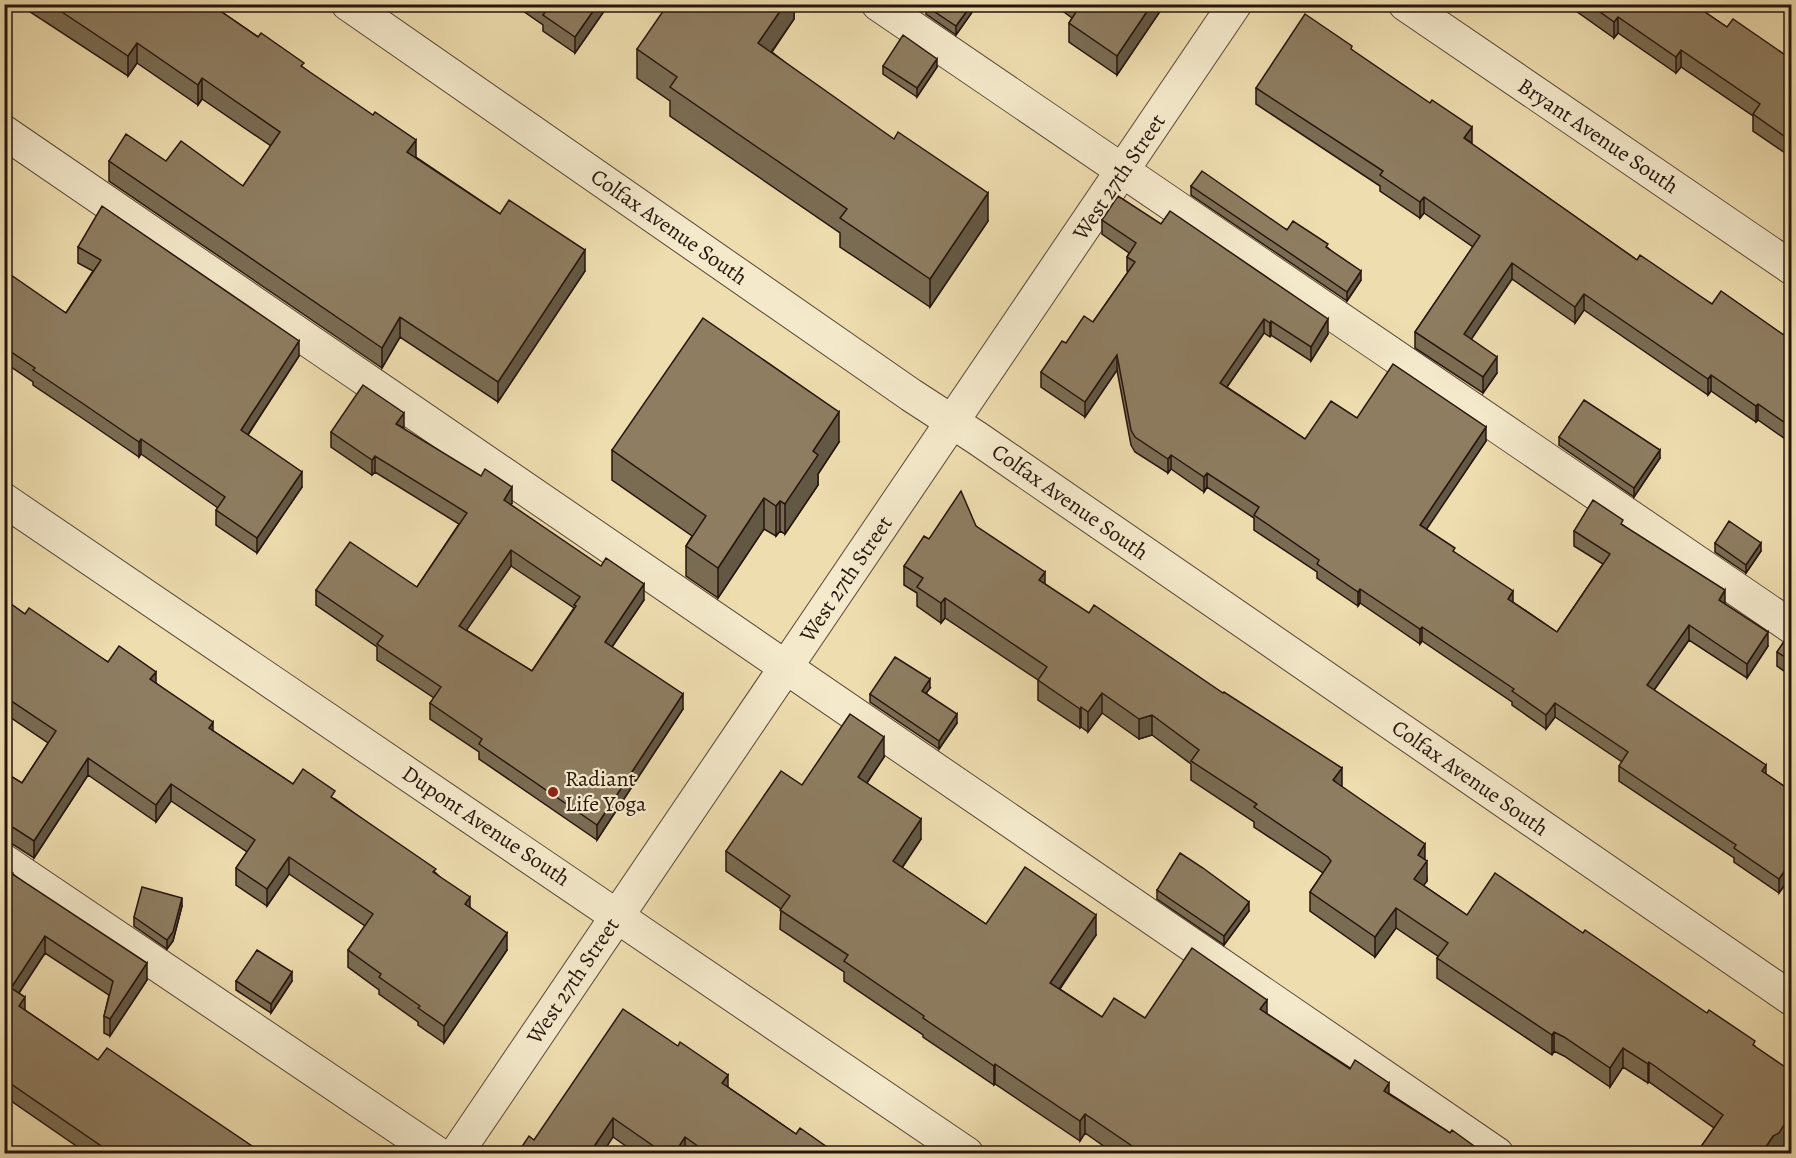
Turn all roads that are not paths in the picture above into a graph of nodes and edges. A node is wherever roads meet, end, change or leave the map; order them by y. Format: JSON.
{"nodes":[{"id":1,"x":348,"y":4,"type":"edge"},
{"id":2,"x":878,"y":4,"type":"edge"},
{"id":3,"x":1235,"y":4,"type":"edge"},
{"id":4,"x":1405,"y":4,"type":"edge"},
{"id":5,"x":4,"y":132,"type":"edge"},
{"id":6,"x":1123,"y":172,"type":"junction"},
{"id":7,"x":1791,"y":268,"type":"edge"},
{"id":8,"x":952,"y":422,"type":"junction"},
{"id":9,"x":4,"y":500,"type":"edge"},
{"id":10,"x":1791,"y":627,"type":"edge"},
{"id":11,"x":786,"y":668,"type":"junction"},
{"id":12,"x":4,"y":861,"type":"edge"},
{"id":13,"x":618,"y":915,"type":"junction"},
{"id":14,"x":1791,"y":999,"type":"edge"},
{"id":15,"x":438,"y":1154,"type":"edge"},
{"id":16,"x":456,"y":1154,"type":"edge"},
{"id":17,"x":967,"y":1154,"type":"edge"},
{"id":18,"x":1497,"y":1154,"type":"edge"}],
"edges":[{"from":1,"to":8,"type":"street","name":"Colfax Avenue South"},
{"from":2,"to":6,"type":"street"},
{"from":3,"to":6,"type":"street","name":"West 27th Street"},
{"from":4,"to":7,"type":"street","name":"Bryant Avenue South"},
{"from":5,"to":11,"type":"street"},
{"from":6,"to":8,"type":"street","name":"West 27th Street"},
{"from":6,"to":10,"type":"street"},
{"from":8,"to":11,"type":"street","name":"West 27th Street"},
{"from":8,"to":14,"type":"street","name":"Colfax Avenue South"},
{"from":9,"to":13,"type":"street","name":"Dupont Avenue South"},
{"from":11,"to":13,"type":"street","name":"West 27th Street"},
{"from":11,"to":18,"type":"street"},
{"from":12,"to":15,"type":"street"},
{"from":13,"to":16,"type":"street","name":"West 27th Street"},
{"from":13,"to":17,"type":"street","name":"Dupont Avenue South"}]}
